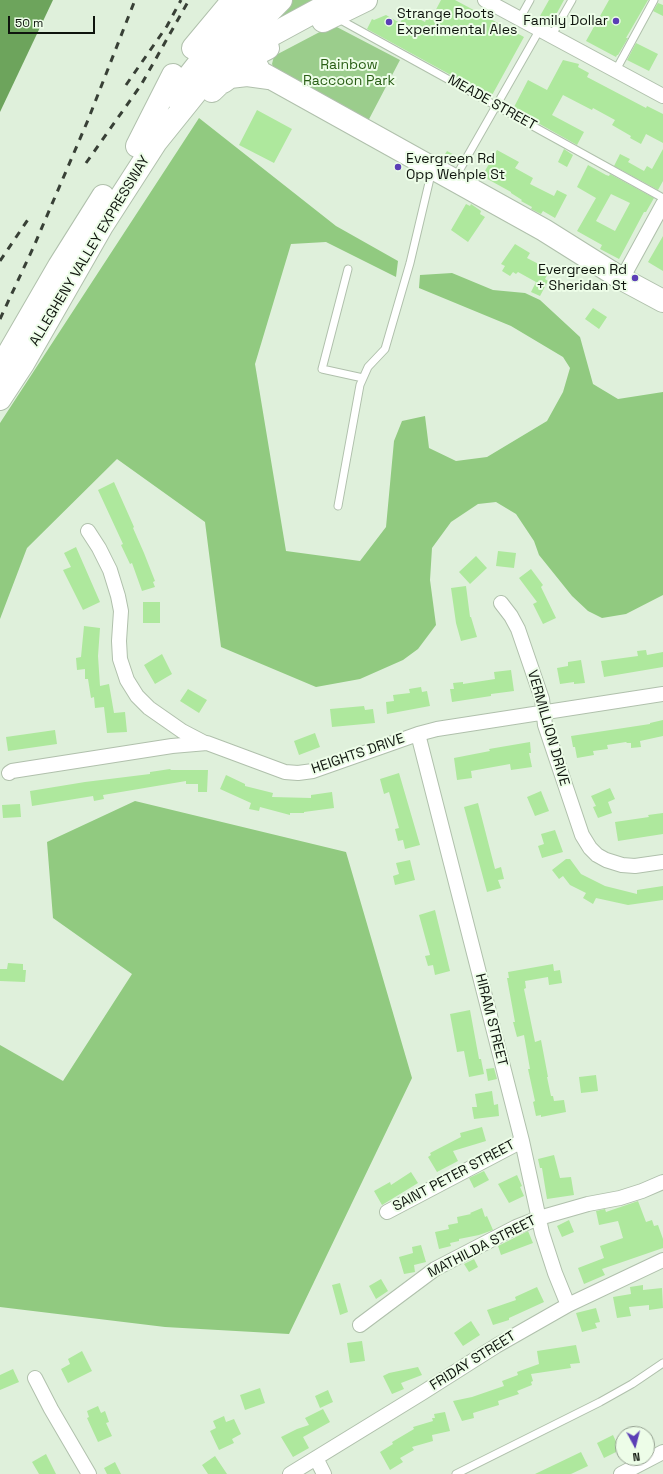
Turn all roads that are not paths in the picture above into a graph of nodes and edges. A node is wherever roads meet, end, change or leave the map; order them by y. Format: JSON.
{"nodes":[{"id":1,"x":232,"y":0,"type":"edge"},
{"id":2,"x":259,"y":0,"type":"edge"},
{"id":3,"x":281,"y":0,"type":"edge"},
{"id":4,"x":366,"y":0,"type":"edge"},
{"id":5,"x":486,"y":0,"type":"edge"},
{"id":6,"x":530,"y":0,"type":"edge"},
{"id":7,"x":572,"y":0,"type":"edge"},
{"id":8,"x":654,"y":0,"type":"edge"},
{"id":9,"x":330,"y":8,"type":"edge"},
{"id":10,"x":520,"y":18,"type":"junction"},
{"id":11,"x":540,"y":28,"type":"junction"},
{"id":12,"x":552,"y":35,"type":"junction"},
{"id":13,"x":262,"y":51,"type":"junction"},
{"id":14,"x":616,"y":70,"type":"junction"},
{"id":15,"x":269,"y":78,"type":"junction"},
{"id":16,"x":216,"y":86,"type":"junction"},
{"id":17,"x":663,"y":96,"type":"edge"},
{"id":18,"x":496,"y":105,"type":"junction"},
{"id":19,"x":137,"y":146,"type":"junction"},
{"id":20,"x":432,"y":168,"type":"junction"},
{"id":21,"x":454,"y":180,"type":"junction"},
{"id":22,"x":663,"y":198,"type":"edge"},
{"id":23,"x":663,"y":204,"type":"edge"},
{"id":24,"x":348,"y":269,"type":"dead end"},
{"id":25,"x":622,"y":279,"type":"junction"},
{"id":26,"x":663,"y":301,"type":"edge"},
{"id":27,"x":23,"y":364,"type":"junction"},
{"id":28,"x":0,"y":368,"type":"edge"},
{"id":29,"x":363,"y":378,"type":"junction"},
{"id":30,"x":0,"y":399,"type":"edge"},
{"id":31,"x":338,"y":506,"type":"dead end"},
{"id":32,"x":88,"y":531,"type":"dead end"},
{"id":33,"x":501,"y":603,"type":"dead end"},
{"id":34,"x":663,"y":694,"type":"edge"},
{"id":35,"x":543,"y":713,"type":"junction"},
{"id":36,"x":418,"y":734,"type":"junction"},
{"id":37,"x":207,"y":743,"type":"junction"},
{"id":38,"x":9,"y":773,"type":"dead end"},
{"id":39,"x":663,"y":862,"type":"edge"},
{"id":40,"x":522,"y":1140,"type":"junction"},
{"id":41,"x":663,"y":1182,"type":"edge"},
{"id":42,"x":386,"y":1212,"type":"dead end"},
{"id":43,"x":539,"y":1218,"type":"junction"},
{"id":44,"x":663,"y":1260,"type":"edge"},
{"id":45,"x":568,"y":1305,"type":"junction"},
{"id":46,"x":360,"y":1325,"type":"dead end"},
{"id":47,"x":663,"y":1363,"type":"edge"},
{"id":48,"x":35,"y":1378,"type":"dead end"},
{"id":49,"x":663,"y":1452,"type":"edge"},
{"id":50,"x":316,"y":1458,"type":"junction"},
{"id":51,"x":636,"y":1470,"type":"edge"},
{"id":52,"x":89,"y":1474,"type":"edge"},
{"id":53,"x":290,"y":1474,"type":"edge"},
{"id":54,"x":324,"y":1474,"type":"edge"},
{"id":55,"x":456,"y":1474,"type":"edge"},
{"id":56,"x":621,"y":1474,"type":"edge"}],
"edges":[{"from":1,"to":19,"type":"main road"},
{"from":2,"to":19,"type":"main road","name":"ALLEGHENY VALLEY EXPRESSWAY"},
{"from":3,"to":27,"type":"main road","name":"ALLEGHENY VALLEY EXPRESSWAY"},
{"from":4,"to":9,"type":"main road"},
{"from":5,"to":10,"type":"street"},
{"from":6,"to":10,"type":"lane"},
{"from":7,"to":12,"type":"lane"},
{"from":8,"to":14,"type":"lane"},
{"from":9,"to":13,"type":"main road"},
{"from":9,"to":18,"type":"lane","name":"MEADE STREET"},
{"from":10,"to":11,"type":"street"},
{"from":11,"to":12,"type":"street"},
{"from":11,"to":18,"type":"lane"},
{"from":12,"to":14,"type":"street"},
{"from":13,"to":15,"type":"main road"},
{"from":13,"to":16,"type":"main road"},
{"from":14,"to":17,"type":"street"},
{"from":15,"to":16,"type":"main road"},
{"from":15,"to":20,"type":"main road"},
{"from":16,"to":27,"type":"main road"},
{"from":18,"to":21,"type":"lane"},
{"from":18,"to":22,"type":"lane","name":"MEADE STREET"},
{"from":19,"to":28,"type":"main road","name":"ALLEGHENY VALLEY EXPRESSWAY"},
{"from":20,"to":21,"type":"main road"},
{"from":20,"to":29,"type":"lane"},
{"from":21,"to":25,"type":"main road"},
{"from":23,"to":25,"type":"street"},
{"from":24,"to":29,"type":"lane"},
{"from":25,"to":26,"type":"main road"},
{"from":27,"to":30,"type":"main road","name":"ALLEGHENY VALLEY EXPRESSWAY"},
{"from":29,"to":31,"type":"lane"},
{"from":32,"to":37,"type":"street"},
{"from":33,"to":35,"type":"street","name":"VERMILLION DRIVE"},
{"from":34,"to":35,"type":"street","name":"HEIGHTS DRIVE"},
{"from":35,"to":36,"type":"street","name":"HEIGHTS DRIVE"},
{"from":35,"to":39,"type":"street","name":"VERMILLION DRIVE"},
{"from":36,"to":37,"type":"street","name":"HEIGHTS DRIVE"},
{"from":36,"to":40,"type":"street","name":"HIRAM STREET"},
{"from":37,"to":38,"type":"street","name":"HEIGHTS DRIVE"},
{"from":40,"to":42,"type":"street","name":"SAINT PETER STREET"},
{"from":40,"to":43,"type":"street","name":"HIRAM STREET"},
{"from":41,"to":43,"type":"street","name":"MATHILDA STREET"},
{"from":43,"to":45,"type":"street","name":"HIRAM STREET"},
{"from":43,"to":46,"type":"street","name":"MATHILDA STREET"},
{"from":44,"to":45,"type":"street","name":"FRIDAY STREET"},
{"from":45,"to":50,"type":"street","name":"FRIDAY STREET"},
{"from":47,"to":55,"type":"lane"},
{"from":48,"to":52,"type":"street"},
{"from":49,"to":51,"type":"street"},
{"from":50,"to":53,"type":"street","name":"FRIDAY STREET"},
{"from":50,"to":54,"type":"street"},
{"from":51,"to":56,"type":"street"}]}
